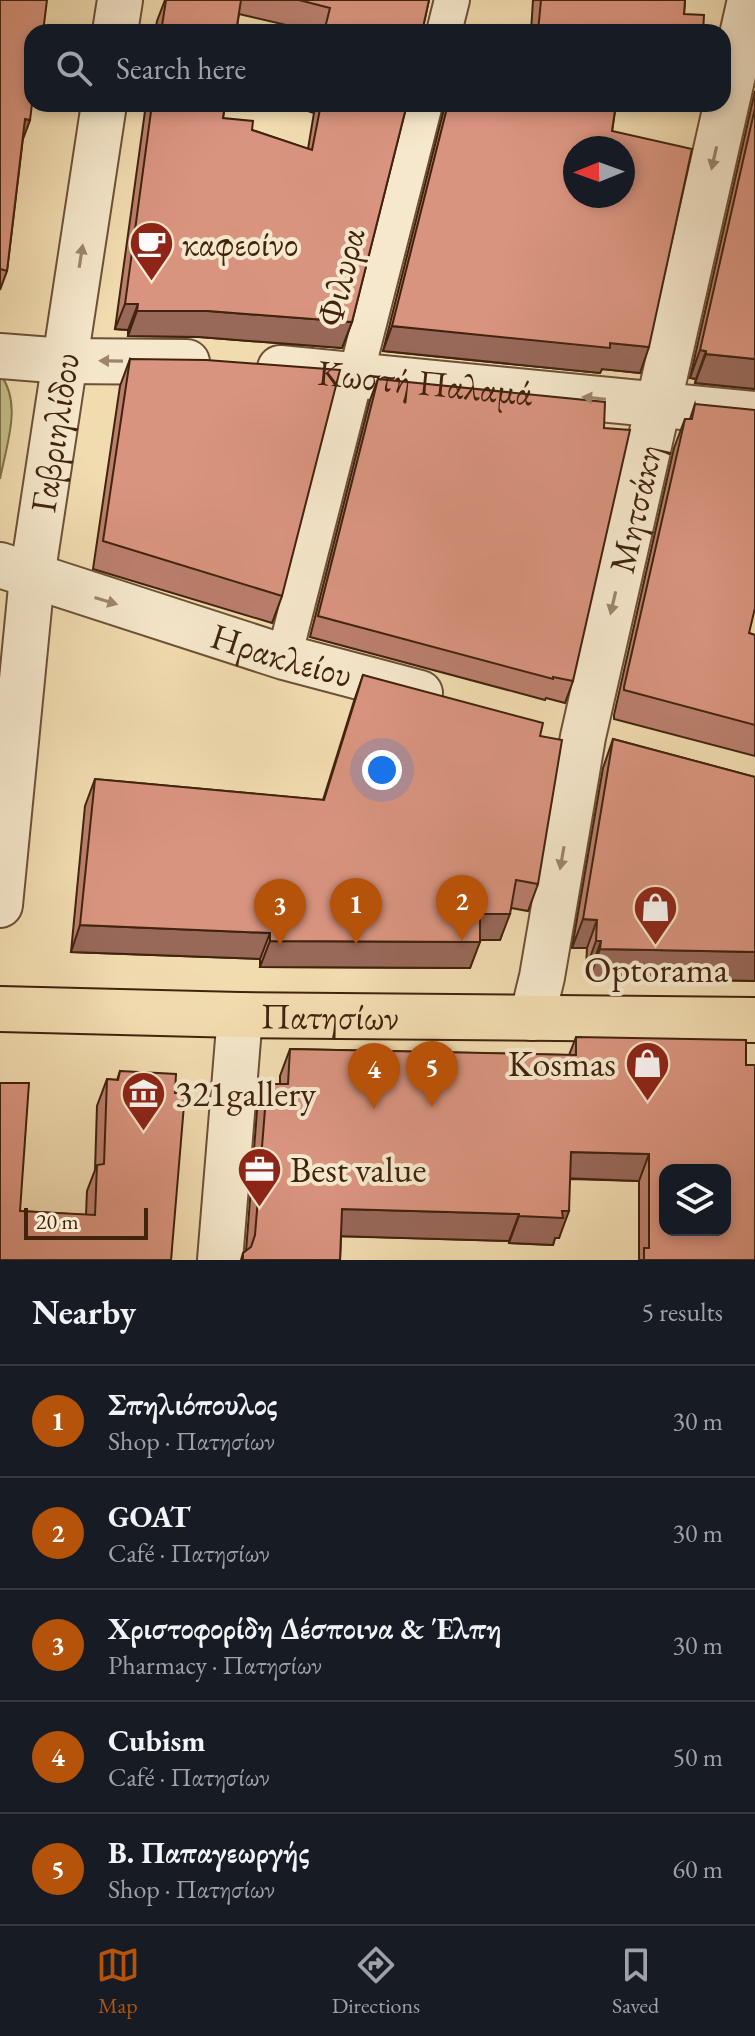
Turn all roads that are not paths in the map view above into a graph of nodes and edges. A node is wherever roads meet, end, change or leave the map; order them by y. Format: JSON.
{"nodes":[{"id":1,"x":120,"y":0,"type":"edge"},
{"id":2,"x":452,"y":0,"type":"edge"},
{"id":3,"x":750,"y":0,"type":"edge"},
{"id":4,"x":116,"y":24,"type":"edge"},
{"id":5,"x":446,"y":24,"type":"edge"},
{"id":6,"x":731,"y":83,"type":"edge"},
{"id":7,"x":103,"y":112,"type":"edge"},
{"id":8,"x":423,"y":112,"type":"edge"},
{"id":9,"x":724,"y":112,"type":"edge"},
{"id":10,"x":0,"y":356,"type":"edge"},
{"id":11,"x":64,"y":361,"type":"junction"},
{"id":12,"x":357,"y":374,"type":"junction"},
{"id":13,"x":657,"y":405,"type":"junction"},
{"id":14,"x":755,"y":414,"type":"edge"},
{"id":15,"x":16,"y":571,"type":"edge"},
{"id":16,"x":284,"y":657,"type":"junction"},
{"id":17,"x":453,"y":702,"type":"edge"},
{"id":18,"x":563,"y":732,"type":"junction"},
{"id":19,"x":626,"y":748,"type":"edge"},
{"id":20,"x":0,"y":905,"type":"edge"},
{"id":21,"x":0,"y":1009,"type":"edge"},
{"id":22,"x":240,"y":1015,"type":"junction"},
{"id":23,"x":532,"y":1018,"type":"junction"},
{"id":24,"x":755,"y":1020,"type":"edge"},
{"id":25,"x":220,"y":1260,"type":"edge"}],
"edges":[{"from":1,"to":4,"type":"street"},
{"from":2,"to":5,"type":"street"},
{"from":3,"to":6,"type":"street","name":"Μητσάκη","one_way":true},
{"from":11,"to":7,"type":"street","name":"Γαβριηλίδου","one_way":true},
{"from":8,"to":12,"type":"street","name":"Φιλυρα"},
{"from":9,"to":13,"type":"street","name":"Μητσάκη","one_way":true},
{"from":10,"to":11,"type":"street","name":"Κωστή Παλαμά"},
{"from":12,"to":11,"type":"street","name":"Κωστή Παλαμά","one_way":true},
{"from":11,"to":15,"type":"street","name":"Γαβριηλίδου"},
{"from":13,"to":12,"type":"street","name":"Κωστή Παλαμά","one_way":true},
{"from":12,"to":16,"type":"street","name":"Φιλυρα"},
{"from":13,"to":14,"type":"street","name":"Κωστή Παλαμά"},
{"from":13,"to":18,"type":"street","name":"Μητσάκη","one_way":true},
{"from":15,"to":16,"type":"street","name":"Ηρακλείου","one_way":true},
{"from":15,"to":20,"type":"street","name":"Γαβριηλίδου"},
{"from":16,"to":17,"type":"street","name":"Ηρακλείου"},
{"from":18,"to":19,"type":"street"},
{"from":18,"to":23,"type":"street","name":"Μητσάκη","one_way":true},
{"from":21,"to":22,"type":"main road","name":"Πατησίων"},
{"from":22,"to":23,"type":"main road","name":"Πατησίων"},
{"from":22,"to":25,"type":"street"},
{"from":23,"to":24,"type":"main road","name":"Πατησίων"}]}
